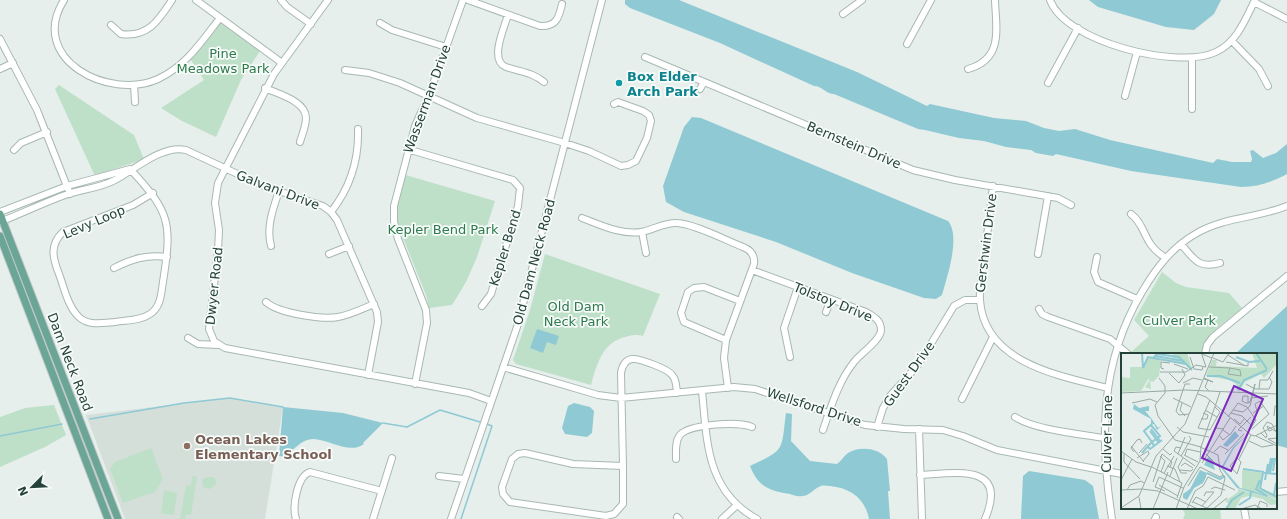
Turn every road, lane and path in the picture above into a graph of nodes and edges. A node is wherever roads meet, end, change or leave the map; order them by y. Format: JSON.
{"nodes":[{"id":1,"x":64,"y":0,"type":"edge"},
{"id":2,"x":172,"y":0,"type":"edge"},
{"id":3,"x":196,"y":0,"type":"edge"},
{"id":4,"x":280,"y":0,"type":"edge"},
{"id":5,"x":328,"y":0,"type":"edge"},
{"id":6,"x":463,"y":0,"type":"edge"},
{"id":7,"x":468,"y":0,"type":"edge"},
{"id":8,"x":602,"y":0,"type":"edge"},
{"id":9,"x":862,"y":0,"type":"edge"},
{"id":10,"x":930,"y":0,"type":"edge"},
{"id":11,"x":995,"y":0,"type":"edge"},
{"id":12,"x":1050,"y":0,"type":"edge"},
{"id":13,"x":1255,"y":1,"type":"edge"},
{"id":14,"x":562,"y":4,"type":"dead end"},
{"id":15,"x":843,"y":14,"type":"dead end"},
{"id":16,"x":508,"y":15,"type":"junction"},
{"id":17,"x":220,"y":18,"type":"junction"},
{"id":18,"x":1287,"y":19,"type":"edge"},
{"id":19,"x":380,"y":23,"type":"dead end"},
{"id":20,"x":311,"y":24,"type":"junction"},
{"id":21,"x":111,"y":25,"type":"dead end"},
{"id":22,"x":1078,"y":28,"type":"junction"},
{"id":23,"x":0,"y":39,"type":"edge"},
{"id":24,"x":1232,"y":41,"type":"junction"},
{"id":25,"x":907,"y":44,"type":"dead end"},
{"id":26,"x":446,"y":47,"type":"junction"},
{"id":27,"x":1137,"y":52,"type":"junction"},
{"id":28,"x":645,"y":57,"type":"dead end"},
{"id":29,"x":1192,"y":58,"type":"junction"},
{"id":30,"x":12,"y":63,"type":"junction"},
{"id":31,"x":282,"y":63,"type":"junction"},
{"id":32,"x":0,"y":69,"type":"edge"},
{"id":33,"x":968,"y":69,"type":"dead end"},
{"id":34,"x":345,"y":70,"type":"dead end"},
{"id":35,"x":544,"y":82,"type":"dead end"},
{"id":36,"x":704,"y":82,"type":"junction"},
{"id":37,"x":1048,"y":83,"type":"dead end"},
{"id":38,"x":134,"y":86,"type":"junction"},
{"id":39,"x":1268,"y":86,"type":"dead end"},
{"id":40,"x":265,"y":88,"type":"junction"},
{"id":41,"x":700,"y":89,"type":"dead end"},
{"id":42,"x":429,"y":95,"type":"junction"},
{"id":43,"x":1125,"y":96,"type":"dead end"},
{"id":44,"x":135,"y":102,"type":"dead end"},
{"id":45,"x":614,"y":104,"type":"dead end"},
{"id":46,"x":1192,"y":108,"type":"dead end"},
{"id":47,"x":358,"y":129,"type":"dead end"},
{"id":48,"x":47,"y":132,"type":"junction"},
{"id":49,"x":300,"y":142,"type":"dead end"},
{"id":50,"x":565,"y":143,"type":"junction"},
{"id":51,"x":407,"y":149,"type":"junction"},
{"id":52,"x":14,"y":150,"type":"dead end"},
{"id":53,"x":130,"y":169,"type":"junction"},
{"id":54,"x":225,"y":169,"type":"junction"},
{"id":55,"x":67,"y":186,"type":"junction"},
{"id":56,"x":993,"y":186,"type":"junction"},
{"id":57,"x":279,"y":191,"type":"junction"},
{"id":58,"x":152,"y":193,"type":"junction"},
{"id":59,"x":70,"y":194,"type":"junction"},
{"id":60,"x":1048,"y":196,"type":"junction"},
{"id":61,"x":1071,"y":205,"type":"dead end"},
{"id":62,"x":1287,"y":206,"type":"edge"},
{"id":63,"x":331,"y":212,"type":"junction"},
{"id":64,"x":0,"y":213,"type":"edge"},
{"id":65,"x":1131,"y":214,"type":"dead end"},
{"id":66,"x":582,"y":218,"type":"dead end"},
{"id":67,"x":1,"y":222,"type":"edge"},
{"id":68,"x":642,"y":232,"type":"junction"},
{"id":69,"x":0,"y":236,"type":"edge"},
{"id":70,"x":1181,"y":244,"type":"junction"},
{"id":71,"x":271,"y":246,"type":"dead end"},
{"id":72,"x":349,"y":246,"type":"junction"},
{"id":73,"x":646,"y":253,"type":"dead end"},
{"id":74,"x":329,"y":254,"type":"dead end"},
{"id":75,"x":1038,"y":254,"type":"dead end"},
{"id":76,"x":167,"y":257,"type":"junction"},
{"id":77,"x":1096,"y":257,"type":"dead end"},
{"id":78,"x":1166,"y":258,"type":"junction"},
{"id":79,"x":1220,"y":263,"type":"dead end"},
{"id":80,"x":114,"y":268,"type":"dead end"},
{"id":81,"x":752,"y":270,"type":"junction"},
{"id":82,"x":1287,"y":276,"type":"edge"},
{"id":83,"x":798,"y":287,"type":"junction"},
{"id":84,"x":831,"y":299,"type":"junction"},
{"id":85,"x":1137,"y":299,"type":"junction"},
{"id":86,"x":980,"y":300,"type":"junction"},
{"id":87,"x":740,"y":301,"type":"junction"},
{"id":88,"x":266,"y":302,"type":"dead end"},
{"id":89,"x":374,"y":304,"type":"junction"},
{"id":90,"x":482,"y":306,"type":"dead end"},
{"id":91,"x":1039,"y":309,"type":"dead end"},
{"id":92,"x":826,"y":312,"type":"dead end"},
{"id":93,"x":993,"y":337,"type":"junction"},
{"id":94,"x":188,"y":338,"type":"dead end"},
{"id":95,"x":726,"y":340,"type":"junction"},
{"id":96,"x":1118,"y":344,"type":"junction"},
{"id":97,"x":218,"y":345,"type":"junction"},
{"id":98,"x":1127,"y":353,"type":"edge"},
{"id":99,"x":1206,"y":353,"type":"edge"},
{"id":100,"x":790,"y":357,"type":"dead end"},
{"id":101,"x":503,"y":367,"type":"junction"},
{"id":102,"x":368,"y":375,"type":"junction"},
{"id":103,"x":415,"y":384,"type":"junction"},
{"id":104,"x":728,"y":388,"type":"junction"},
{"id":105,"x":1108,"y":388,"type":"junction"},
{"id":106,"x":702,"y":391,"type":"junction"},
{"id":107,"x":677,"y":393,"type":"junction"},
{"id":108,"x":621,"y":398,"type":"junction"},
{"id":109,"x":962,"y":399,"type":"dead end"},
{"id":110,"x":491,"y":401,"type":"junction"},
{"id":111,"x":829,"y":413,"type":"junction"},
{"id":112,"x":1015,"y":417,"type":"dead end"},
{"id":113,"x":706,"y":426,"type":"junction"},
{"id":114,"x":752,"y":427,"type":"dead end"},
{"id":115,"x":878,"y":427,"type":"junction"},
{"id":116,"x":919,"y":429,"type":"junction"},
{"id":117,"x":823,"y":430,"type":"dead end"},
{"id":118,"x":1104,"y":438,"type":"junction"},
{"id":119,"x":392,"y":458,"type":"dead end"},
{"id":120,"x":676,"y":459,"type":"dead end"},
{"id":121,"x":623,"y":466,"type":"junction"},
{"id":122,"x":1105,"y":472,"type":"junction"},
{"id":123,"x":1121,"y":474,"type":"edge"},
{"id":124,"x":920,"y":475,"type":"junction"},
{"id":125,"x":439,"y":476,"type":"dead end"},
{"id":126,"x":464,"y":479,"type":"junction"},
{"id":127,"x":382,"y":491,"type":"junction"},
{"id":128,"x":1287,"y":491,"type":"edge"},
{"id":129,"x":1277,"y":492,"type":"edge"},
{"id":130,"x":737,"y":505,"type":"junction"},
{"id":131,"x":1244,"y":509,"type":"edge"},
{"id":132,"x":108,"y":519,"type":"edge"},
{"id":133,"x":118,"y":519,"type":"edge"},
{"id":134,"x":296,"y":519,"type":"edge"},
{"id":135,"x":373,"y":519,"type":"edge"},
{"id":136,"x":451,"y":519,"type":"edge"},
{"id":137,"x":722,"y":519,"type":"edge"},
{"id":138,"x":757,"y":519,"type":"edge"},
{"id":139,"x":922,"y":519,"type":"edge"},
{"id":140,"x":986,"y":519,"type":"edge"},
{"id":141,"x":1112,"y":519,"type":"edge"},
{"id":142,"x":1246,"y":519,"type":"edge"}],
"edges":[{"from":1,"to":38,"type":"street"},
{"from":2,"to":21,"type":"street"},
{"from":3,"to":17,"type":"street"},
{"from":4,"to":20,"type":"street"},
{"from":5,"to":20,"type":"street","name":"Dwyer Road"},
{"from":6,"to":26,"type":"street","name":"Wasserman Drive"},
{"from":7,"to":16,"type":"street"},
{"from":8,"to":50,"type":"street","name":"Old Dam Neck Road"},
{"from":9,"to":15,"type":"street"},
{"from":10,"to":25,"type":"street"},
{"from":11,"to":33,"type":"street"},
{"from":12,"to":22,"type":"street"},
{"from":13,"to":18,"type":"street"},
{"from":13,"to":24,"type":"street"},
{"from":14,"to":16,"type":"street"},
{"from":16,"to":35,"type":"street"},
{"from":17,"to":31,"type":"street"},
{"from":17,"to":38,"type":"street"},
{"from":19,"to":26,"type":"street"},
{"from":20,"to":31,"type":"street","name":"Dwyer Road"},
{"from":22,"to":27,"type":"street"},
{"from":22,"to":37,"type":"street"},
{"from":23,"to":30,"type":"street"},
{"from":24,"to":29,"type":"street"},
{"from":24,"to":39,"type":"street"},
{"from":26,"to":42,"type":"street","name":"Wasserman Drive"},
{"from":27,"to":29,"type":"street"},
{"from":27,"to":43,"type":"street"},
{"from":28,"to":36,"type":"street","name":"Bernstein Drive"},
{"from":29,"to":46,"type":"street"},
{"from":30,"to":32,"type":"street"},
{"from":30,"to":48,"type":"street"},
{"from":31,"to":40,"type":"street","name":"Dwyer Road"},
{"from":34,"to":42,"type":"street"},
{"from":36,"to":41,"type":"street"},
{"from":36,"to":56,"type":"street","name":"Bernstein Drive"},
{"from":38,"to":44,"type":"street"},
{"from":40,"to":49,"type":"street"},
{"from":40,"to":54,"type":"street","name":"Dwyer Road"},
{"from":42,"to":50,"type":"street"},
{"from":42,"to":51,"type":"street","name":"Wasserman Drive"},
{"from":45,"to":50,"type":"street"},
{"from":47,"to":63,"type":"street"},
{"from":48,"to":52,"type":"street"},
{"from":48,"to":55,"type":"street"},
{"from":50,"to":101,"type":"street","name":"Old Dam Neck Road"},
{"from":51,"to":90,"type":"street","name":"Kepler Bend"},
{"from":51,"to":103,"type":"street","name":"Wasserman Drive"},
{"from":53,"to":54,"type":"street","name":"Galvani Drive"},
{"from":53,"to":55,"type":"street","name":"Galvani Drive"},
{"from":53,"to":58,"type":"street","name":"Levy Loop"},
{"from":53,"to":59,"type":"street","name":"Galvani Drive"},
{"from":54,"to":57,"type":"street","name":"Galvani Drive"},
{"from":54,"to":97,"type":"street","name":"Dwyer Road"},
{"from":55,"to":59,"type":"street"},
{"from":55,"to":64,"type":"street","name":"Galvani Drive"},
{"from":56,"to":60,"type":"street","name":"Bernstein Drive"},
{"from":56,"to":86,"type":"street","name":"Gershwin Drive"},
{"from":57,"to":63,"type":"street","name":"Galvani Drive"},
{"from":57,"to":71,"type":"street"},
{"from":58,"to":76,"type":"street","name":"Levy Loop"},
{"from":58,"to":76,"type":"street","name":"Levy Loop"},
{"from":59,"to":67,"type":"street","name":"Galvani Drive"},
{"from":60,"to":61,"type":"street","name":"Bernstein Drive"},
{"from":60,"to":75,"type":"street"},
{"from":62,"to":70,"type":"street","name":"Culver Lane"},
{"from":63,"to":72,"type":"street","name":"Galvani Drive"},
{"from":64,"to":67,"type":"main road","name":"Dam Neck Road"},
{"from":65,"to":78,"type":"street"},
{"from":66,"to":68,"type":"street"},
{"from":67,"to":133,"type":"main road","name":"Dam Neck Road"},
{"from":68,"to":73,"type":"street"},
{"from":68,"to":81,"type":"street"},
{"from":69,"to":132,"type":"main road","name":"Dam Neck Road"},
{"from":70,"to":78,"type":"street","name":"Culver Lane"},
{"from":70,"to":79,"type":"street"},
{"from":72,"to":74,"type":"street"},
{"from":72,"to":89,"type":"street","name":"Galvani Drive"},
{"from":76,"to":80,"type":"street"},
{"from":77,"to":85,"type":"street"},
{"from":78,"to":85,"type":"street","name":"Culver Lane"},
{"from":81,"to":83,"type":"street","name":"Tolstoy Drive"},
{"from":81,"to":87,"type":"street"},
{"from":82,"to":99,"type":"street"},
{"from":83,"to":84,"type":"street","name":"Tolstoy Drive"},
{"from":83,"to":100,"type":"street"},
{"from":84,"to":92,"type":"street"},
{"from":84,"to":111,"type":"street","name":"Tolstoy Drive"},
{"from":85,"to":96,"type":"street","name":"Culver Lane"},
{"from":86,"to":93,"type":"street","name":"Gershwin Drive"},
{"from":86,"to":115,"type":"street","name":"Guest Drive"},
{"from":87,"to":95,"type":"street"},
{"from":87,"to":95,"type":"street"},
{"from":88,"to":89,"type":"street"},
{"from":89,"to":102,"type":"street","name":"Galvani Drive"},
{"from":91,"to":96,"type":"street"},
{"from":93,"to":105,"type":"street","name":"Gershwin Drive"},
{"from":93,"to":109,"type":"street"},
{"from":94,"to":97,"type":"street"},
{"from":95,"to":104,"type":"street"},
{"from":96,"to":98,"type":"street"},
{"from":96,"to":105,"type":"street","name":"Culver Lane"},
{"from":97,"to":102,"type":"street","name":"Dwyer Road"},
{"from":101,"to":108,"type":"street","name":"Wellsford Drive"},
{"from":101,"to":110,"type":"street","name":"Old Dam Neck Road"},
{"from":102,"to":103,"type":"street","name":"Dwyer Road"},
{"from":103,"to":110,"type":"street","name":"Dwyer Road"},
{"from":104,"to":106,"type":"street","name":"Wellsford Drive"},
{"from":104,"to":111,"type":"street","name":"Wellsford Drive"},
{"from":105,"to":118,"type":"street","name":"Culver Lane"},
{"from":106,"to":107,"type":"street","name":"Wellsford Drive"},
{"from":106,"to":113,"type":"street"},
{"from":107,"to":108,"type":"street","name":"Wellsford Drive"},
{"from":107,"to":108,"type":"street"},
{"from":108,"to":121,"type":"street"},
{"from":110,"to":126,"type":"street","name":"Old Dam Neck Road"},
{"from":111,"to":115,"type":"street","name":"Wellsford Drive"},
{"from":111,"to":117,"type":"street","name":"Tolstoy Drive"},
{"from":112,"to":118,"type":"street"},
{"from":113,"to":114,"type":"street"},
{"from":113,"to":120,"type":"street"},
{"from":113,"to":130,"type":"street"},
{"from":115,"to":116,"type":"street","name":"Wellsford Drive"},
{"from":116,"to":122,"type":"street","name":"Wellsford Drive"},
{"from":116,"to":124,"type":"street"},
{"from":118,"to":122,"type":"street","name":"Culver Lane"},
{"from":119,"to":127,"type":"street"},
{"from":121,"to":121,"type":"street"},
{"from":122,"to":123,"type":"street","name":"Wellsford Drive"},
{"from":122,"to":141,"type":"street","name":"Culver Lane"},
{"from":124,"to":139,"type":"street"},
{"from":124,"to":140,"type":"street"},
{"from":125,"to":126,"type":"street"},
{"from":126,"to":136,"type":"street","name":"Old Dam Neck Road"},
{"from":127,"to":134,"type":"street"},
{"from":127,"to":135,"type":"street"},
{"from":128,"to":129,"type":"street"},
{"from":130,"to":137,"type":"street"},
{"from":130,"to":138,"type":"street"},
{"from":131,"to":142,"type":"street"}]}
